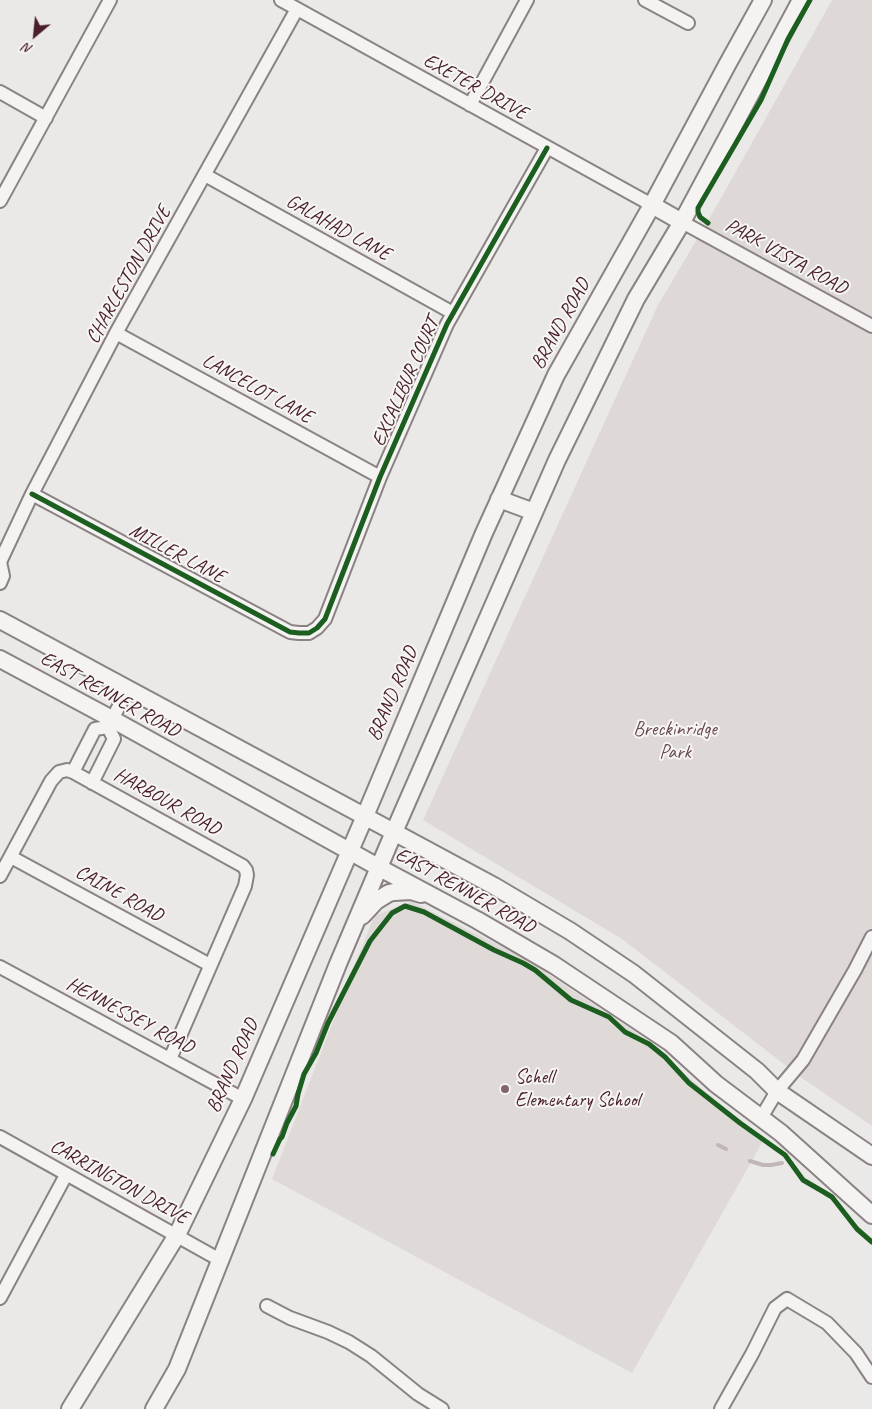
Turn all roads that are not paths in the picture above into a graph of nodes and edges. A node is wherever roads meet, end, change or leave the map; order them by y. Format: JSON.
{"nodes":[{"id":1,"x":110,"y":0,"type":"edge"},
{"id":2,"x":280,"y":0,"type":"edge"},
{"id":3,"x":527,"y":0,"type":"edge"},
{"id":4,"x":645,"y":0,"type":"edge"},
{"id":5,"x":763,"y":0,"type":"edge"},
{"id":6,"x":801,"y":0,"type":"edge"},
{"id":7,"x":297,"y":9,"type":"junction"},
{"id":8,"x":688,"y":23,"type":"dead end"},
{"id":9,"x":0,"y":92,"type":"edge"},
{"id":10,"x":470,"y":105,"type":"junction"},
{"id":11,"x":46,"y":118,"type":"junction"},
{"id":12,"x":547,"y":148,"type":"junction"},
{"id":13,"x":205,"y":175,"type":"junction"},
{"id":14,"x":0,"y":201,"type":"edge"},
{"id":15,"x":652,"y":205,"type":"junction"},
{"id":16,"x":682,"y":222,"type":"junction"},
{"id":17,"x":453,"y":313,"type":"junction"},
{"id":18,"x":872,"y":326,"type":"edge"},
{"id":19,"x":116,"y":334,"type":"junction"},
{"id":20,"x":380,"y":477,"type":"junction"},
{"id":21,"x":32,"y":494,"type":"junction"},
{"id":22,"x":499,"y":499,"type":"junction"},
{"id":23,"x":534,"y":512,"type":"junction"},
{"id":24,"x":0,"y":562,"type":"edge"},
{"id":25,"x":0,"y":583,"type":"edge"},
{"id":26,"x":0,"y":620,"type":"edge"},
{"id":27,"x":309,"y":633,"type":"joint"},
{"id":28,"x":0,"y":659,"type":"edge"},
{"id":29,"x":128,"y":689,"type":"junction"},
{"id":30,"x":110,"y":723,"type":"junction"},
{"id":31,"x":68,"y":772,"type":"junction"},
{"id":32,"x":92,"y":783,"type":"junction"},
{"id":33,"x":365,"y":816,"type":"junction"},
{"id":34,"x":394,"y":832,"type":"junction"},
{"id":35,"x":350,"y":852,"type":"junction"},
{"id":36,"x":11,"y":857,"type":"junction"},
{"id":37,"x":378,"y":867,"type":"junction"},
{"id":38,"x":0,"y":876,"type":"edge"},
{"id":39,"x":434,"y":897,"type":"junction"},
{"id":40,"x":355,"y":923,"type":"junction"},
{"id":41,"x":872,"y":937,"type":"edge"},
{"id":42,"x":210,"y":965,"type":"junction"},
{"id":43,"x":0,"y":967,"type":"edge"},
{"id":44,"x":170,"y":1059,"type":"junction"},
{"id":45,"x":777,"y":1091,"type":"junction"},
{"id":46,"x":243,"y":1099,"type":"junction"},
{"id":47,"x":761,"y":1118,"type":"junction"},
{"id":48,"x":0,"y":1137,"type":"edge"},
{"id":49,"x":872,"y":1156,"type":"edge"},
{"id":50,"x":66,"y":1174,"type":"junction"},
{"id":51,"x":872,"y":1215,"type":"edge"},
{"id":52,"x":177,"y":1235,"type":"junction"},
{"id":53,"x":220,"y":1260,"type":"junction"},
{"id":54,"x":0,"y":1298,"type":"edge"},
{"id":55,"x":267,"y":1306,"type":"dead end"},
{"id":56,"x":872,"y":1377,"type":"edge"},
{"id":57,"x":70,"y":1409,"type":"edge"},
{"id":58,"x":154,"y":1409,"type":"edge"},
{"id":59,"x":442,"y":1409,"type":"edge"},
{"id":60,"x":721,"y":1409,"type":"edge"}],
"edges":[{"from":1,"to":11,"type":"street"},
{"from":2,"to":7,"type":"street","name":"EXETER DRIVE"},
{"from":3,"to":10,"type":"street"},
{"from":4,"to":8,"type":"street"},
{"from":5,"to":15,"type":"main road","name":"BRAND ROAD"},
{"from":6,"to":16,"type":"main road"},
{"from":7,"to":10,"type":"street","name":"EXETER DRIVE"},
{"from":7,"to":13,"type":"street","name":"CHARLESTON DRIVE"},
{"from":9,"to":11,"type":"street"},
{"from":10,"to":12,"type":"street","name":"EXETER DRIVE"},
{"from":11,"to":14,"type":"street"},
{"from":12,"to":15,"type":"street","name":"EXETER DRIVE"},
{"from":12,"to":17,"type":"street","name":"EXCALIBUR COURT"},
{"from":13,"to":17,"type":"street","name":"GALAHAD LANE"},
{"from":13,"to":19,"type":"street","name":"CHARLESTON DRIVE"},
{"from":15,"to":16,"type":"main road"},
{"from":15,"to":22,"type":"main road","name":"BRAND ROAD"},
{"from":16,"to":18,"type":"street","name":"PARK VISTA ROAD"},
{"from":16,"to":23,"type":"main road"},
{"from":17,"to":20,"type":"street","name":"EXCALIBUR COURT"},
{"from":19,"to":20,"type":"street","name":"LANCELOT LANE"},
{"from":19,"to":21,"type":"street","name":"CHARLESTON DRIVE"},
{"from":20,"to":27,"type":"street","name":"EXCALIBUR COURT"},
{"from":21,"to":24,"type":"street","name":"CHARLESTON DRIVE"},
{"from":21,"to":27,"type":"street","name":"MILLER LANE"},
{"from":22,"to":23,"type":"main road"},
{"from":22,"to":33,"type":"main road","name":"BRAND ROAD"},
{"from":23,"to":34,"type":"main road"},
{"from":24,"to":25,"type":"street","name":"CHARLESTON DRIVE"},
{"from":26,"to":29,"type":"main road","name":"EAST RENNER ROAD"},
{"from":28,"to":30,"type":"main road","name":"EAST RENNER ROAD"},
{"from":29,"to":30,"type":"street"},
{"from":29,"to":33,"type":"main road","name":"EAST RENNER ROAD"},
{"from":30,"to":31,"type":"street"},
{"from":30,"to":32,"type":"street"},
{"from":30,"to":35,"type":"main road","name":"EAST RENNER ROAD"},
{"from":31,"to":32,"type":"street","name":"HARBOUR ROAD"},
{"from":31,"to":36,"type":"street"},
{"from":32,"to":42,"type":"street","name":"HARBOUR ROAD"},
{"from":33,"to":34,"type":"main road","name":"EAST RENNER ROAD"},
{"from":33,"to":35,"type":"main road","name":"BRAND ROAD"},
{"from":34,"to":37,"type":"main road"},
{"from":34,"to":45,"type":"main road","name":"EAST RENNER ROAD"},
{"from":35,"to":37,"type":"main road","name":"EAST RENNER ROAD"},
{"from":35,"to":46,"type":"main road","name":"BRAND ROAD"},
{"from":36,"to":38,"type":"street"},
{"from":36,"to":42,"type":"street","name":"CAINE ROAD"},
{"from":37,"to":39,"type":"main road","name":"EAST RENNER ROAD"},
{"from":37,"to":40,"type":"main road"},
{"from":39,"to":40,"type":"main road"},
{"from":39,"to":47,"type":"main road","name":"EAST RENNER ROAD"},
{"from":40,"to":53,"type":"main road"},
{"from":41,"to":45,"type":"street"},
{"from":42,"to":44,"type":"street"},
{"from":43,"to":44,"type":"street","name":"HENNESSEY ROAD"},
{"from":44,"to":46,"type":"street","name":"HENNESSEY ROAD"},
{"from":45,"to":47,"type":"street"},
{"from":45,"to":49,"type":"main road","name":"EAST RENNER ROAD"},
{"from":46,"to":52,"type":"main road","name":"BRAND ROAD"},
{"from":47,"to":51,"type":"main road","name":"EAST RENNER ROAD"},
{"from":48,"to":50,"type":"street","name":"CARRINGTON DRIVE"},
{"from":50,"to":52,"type":"street","name":"CARRINGTON DRIVE"},
{"from":50,"to":54,"type":"street"},
{"from":52,"to":53,"type":"street","name":"CARRINGTON DRIVE"},
{"from":52,"to":57,"type":"main road","name":"BRAND ROAD"},
{"from":53,"to":58,"type":"main road"},
{"from":55,"to":59,"type":"street"},
{"from":56,"to":60,"type":"street"}]}
